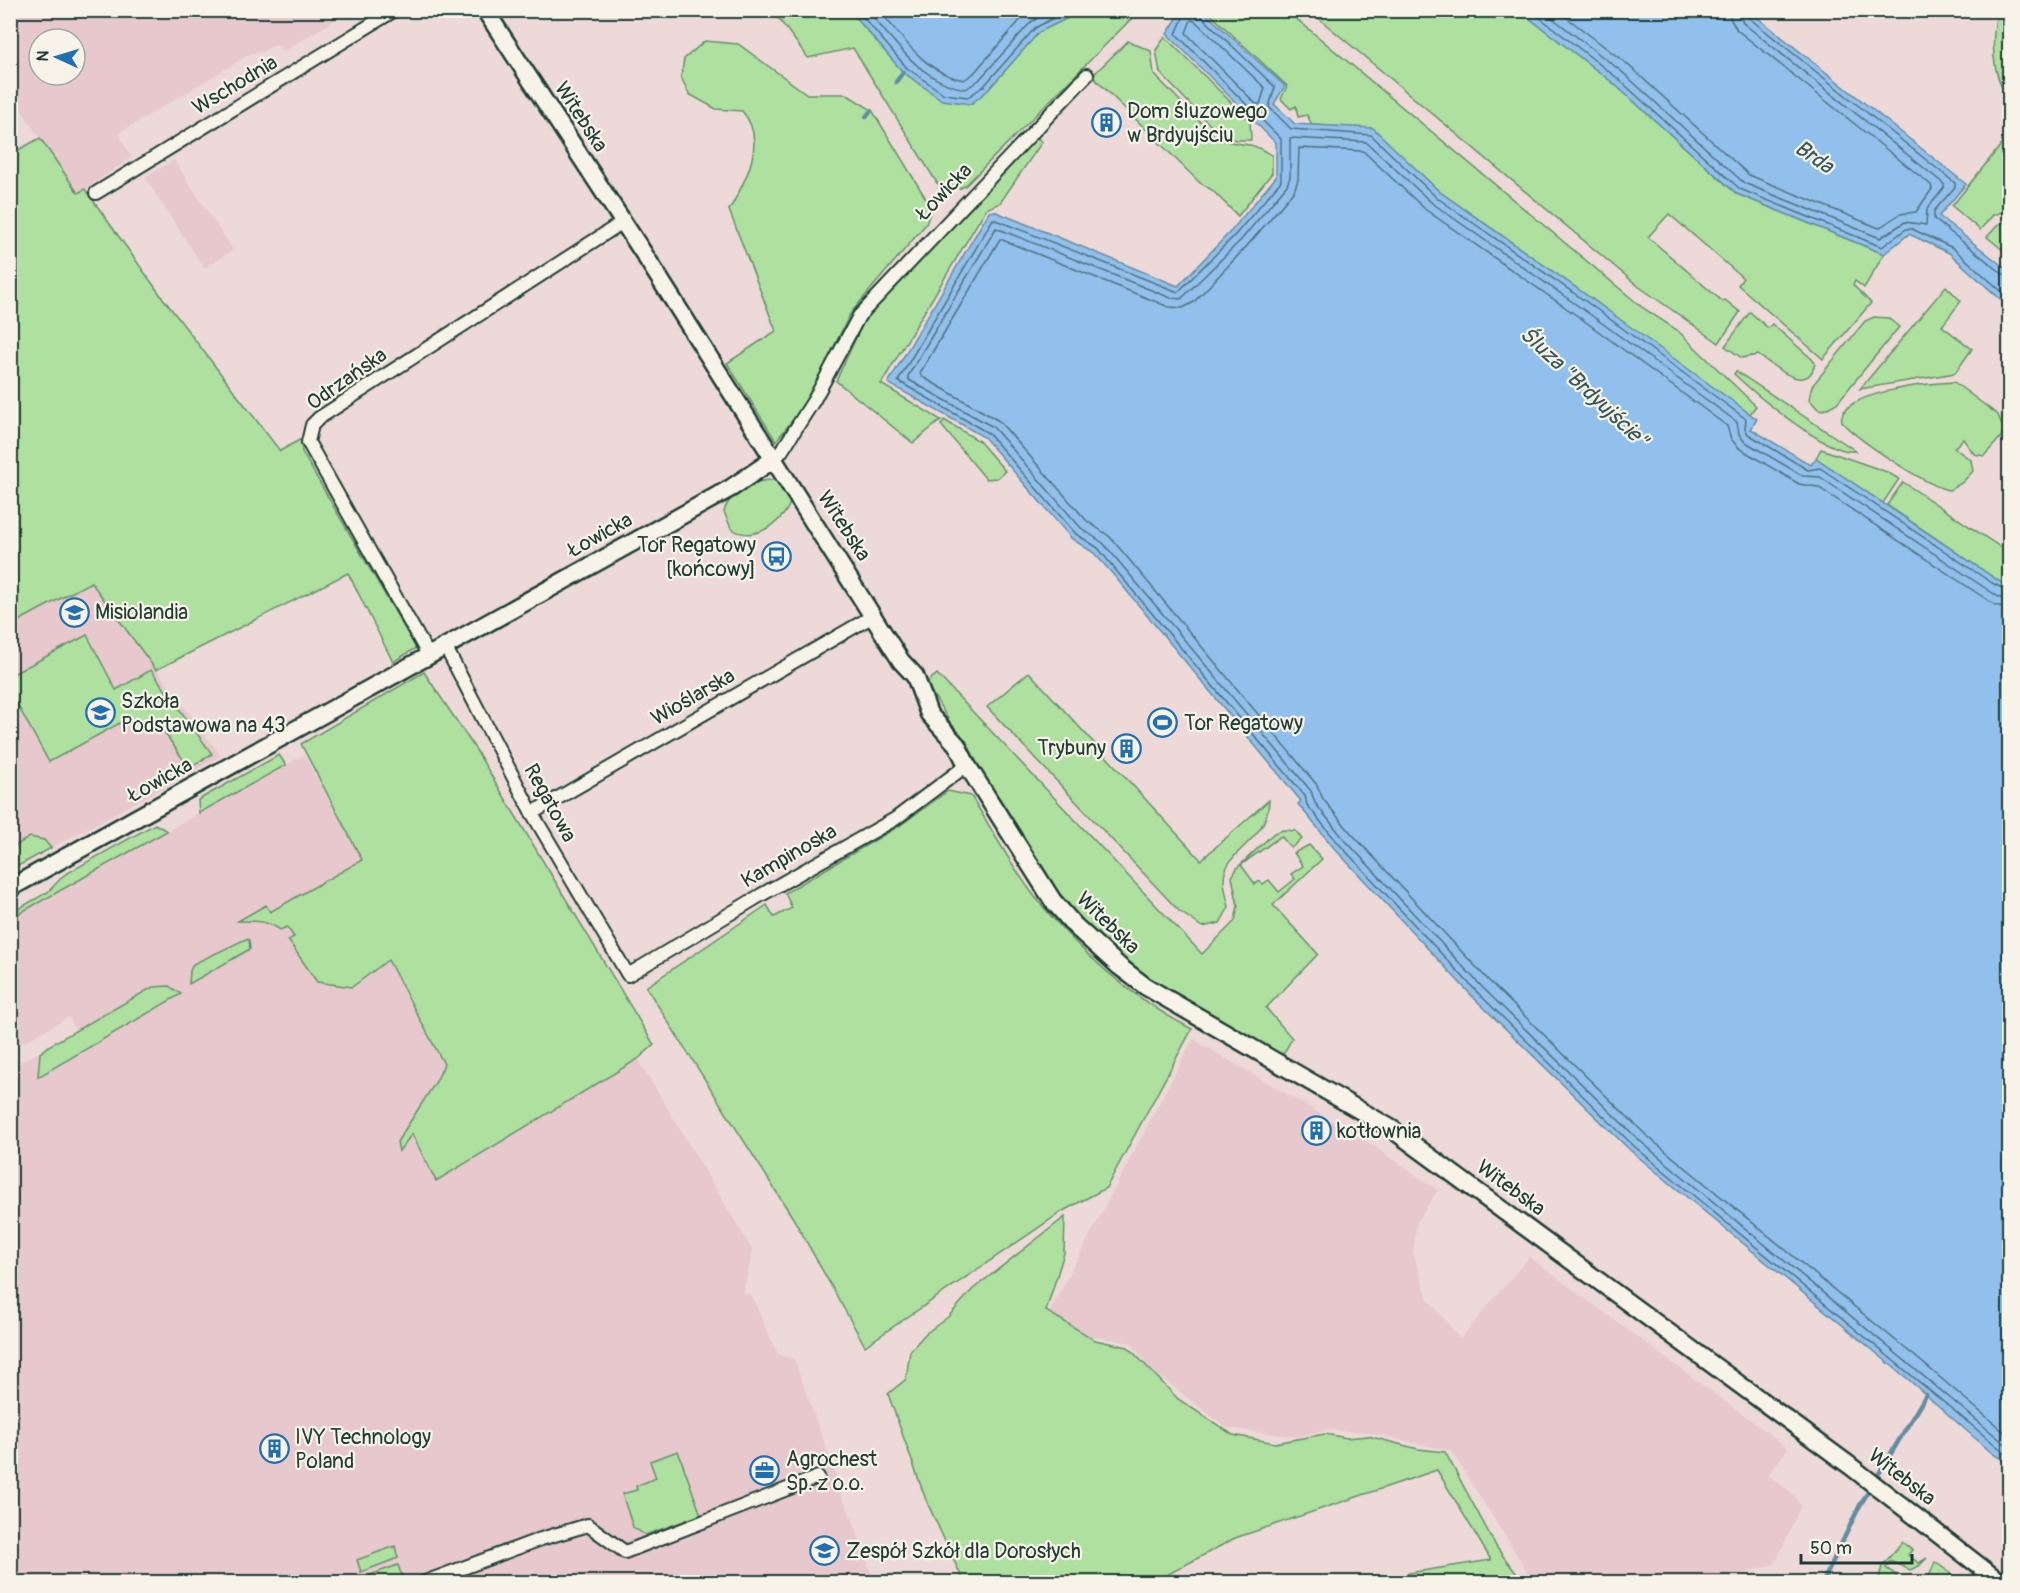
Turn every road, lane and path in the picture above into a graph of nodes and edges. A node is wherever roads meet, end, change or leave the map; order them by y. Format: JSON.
{"nodes":[{"id":1,"x":395,"y":10,"type":"edge"},
{"id":2,"x":485,"y":10,"type":"edge"},
{"id":3,"x":1087,"y":75,"type":"dead end"},
{"id":4,"x":96,"y":193,"type":"dead end"},
{"id":5,"x":623,"y":222,"type":"junction"},
{"id":6,"x":774,"y":459,"type":"junction"},
{"id":7,"x":873,"y":616,"type":"junction"},
{"id":8,"x":445,"y":646,"type":"junction"},
{"id":9,"x":429,"y":656,"type":"junction"},
{"id":10,"x":967,"y":765,"type":"junction"},
{"id":11,"x":532,"y":813,"type":"junction"},
{"id":12,"x":10,"y":888,"type":"edge"},
{"id":13,"x":628,"y":975,"type":"joint"},
{"id":14,"x":819,"y":1477,"type":"dead end"},
{"id":15,"x":425,"y":1582,"type":"edge"},
{"id":16,"x":2000,"y":1582,"type":"edge"}],
"edges":[{"from":1,"to":4,"type":"street","name":"Wschodnia"},
{"from":2,"to":5,"type":"street","name":"Witebska"},
{"from":3,"to":6,"type":"street","name":"Łowicka"},
{"from":5,"to":6,"type":"street","name":"Witebska"},
{"from":5,"to":9,"type":"street","name":"Odrzańska"},
{"from":6,"to":7,"type":"street","name":"Witebska"},
{"from":6,"to":8,"type":"street","name":"Łowicka"},
{"from":7,"to":10,"type":"street","name":"Witebska"},
{"from":7,"to":11,"type":"street","name":"Wioślarska"},
{"from":8,"to":9,"type":"street","name":"Łowicka"},
{"from":8,"to":11,"type":"street","name":"Regatowa"},
{"from":9,"to":12,"type":"street","name":"Łowicka"},
{"from":10,"to":13,"type":"street","name":"Kampinoska"},
{"from":10,"to":16,"type":"street","name":"Witebska"},
{"from":11,"to":13,"type":"street","name":"Regatowa"},
{"from":14,"to":15,"type":"street"}]}
